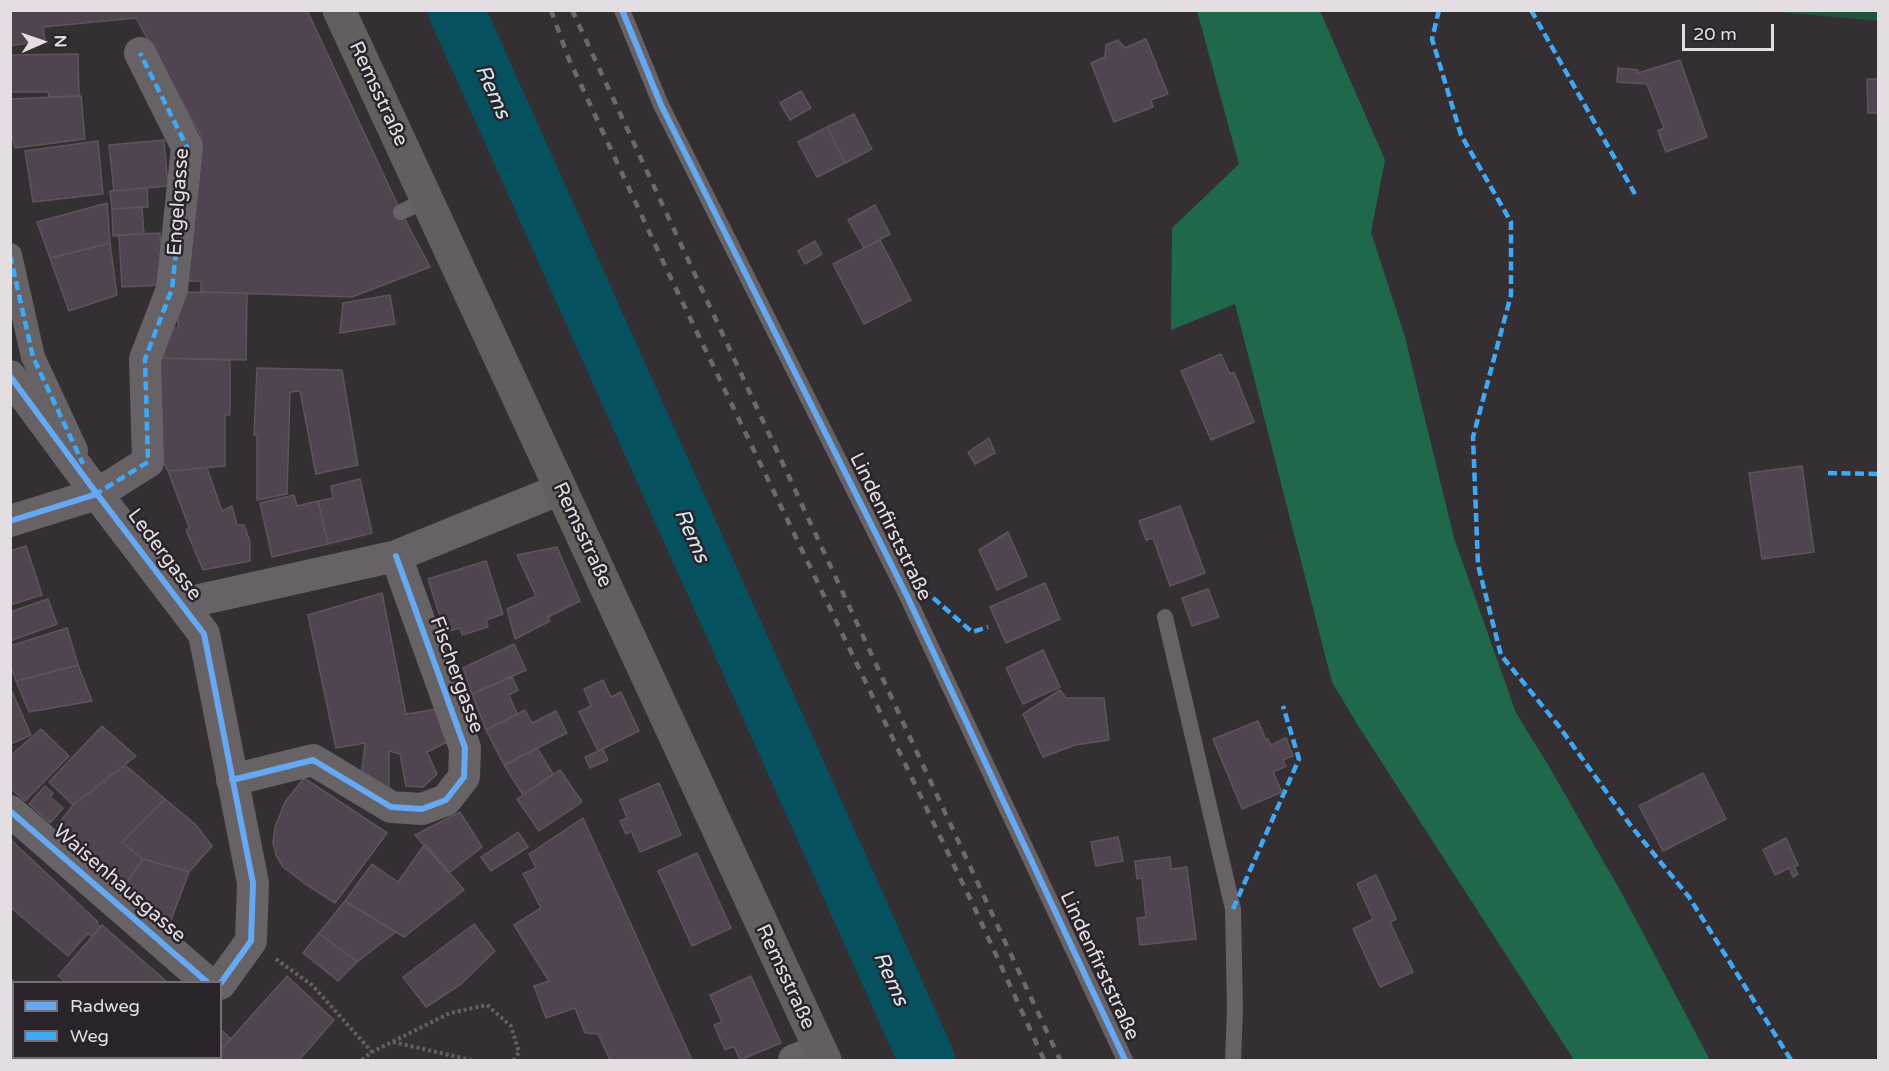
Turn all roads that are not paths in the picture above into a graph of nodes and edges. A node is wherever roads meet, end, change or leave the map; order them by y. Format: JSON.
{"nodes":[{"id":1,"x":339,"y":10,"type":"edge"},
{"id":2,"x":622,"y":10,"type":"edge"},
{"id":3,"x":140,"y":53,"type":"dead end"},
{"id":4,"x":10,"y":255,"type":"edge"},
{"id":5,"x":10,"y":376,"type":"edge"},
{"id":6,"x":561,"y":489,"type":"junction"},
{"id":7,"x":97,"y":494,"type":"junction"},
{"id":8,"x":10,"y":521,"type":"edge"},
{"id":9,"x":396,"y":556,"type":"junction"},
{"id":10,"x":181,"y":604,"type":"junction"},
{"id":11,"x":1165,"y":617,"type":"dead end"},
{"id":12,"x":232,"y":780,"type":"junction"},
{"id":13,"x":10,"y":811,"type":"edge"},
{"id":14,"x":206,"y":981,"type":"edge"},
{"id":15,"x":222,"y":981,"type":"edge"},
{"id":16,"x":813,"y":1057,"type":"edge"},
{"id":17,"x":1125,"y":1060,"type":"edge"},
{"id":18,"x":1233,"y":1060,"type":"edge"}],
"edges":[{"from":1,"to":6,"type":"main road","name":"Remsstraße"},
{"from":2,"to":17,"type":"lane","name":"Lindenfirststraße"},
{"from":3,"to":7,"type":"street","name":"Engelgasse"},
{"from":4,"to":7,"type":"street","name":"Ledergasse"},
{"from":5,"to":7,"type":"street","name":"Ledergasse"},
{"from":6,"to":9,"type":"street"},
{"from":6,"to":16,"type":"main road","name":"Remsstraße"},
{"from":7,"to":8,"type":"street"},
{"from":7,"to":10,"type":"street","name":"Ledergasse"},
{"from":9,"to":10,"type":"street","name":"Ledergasse"},
{"from":9,"to":12,"type":"street","name":"Fischergasse"},
{"from":10,"to":12,"type":"street","name":"Ledergasse"},
{"from":11,"to":18,"type":"lane"},
{"from":12,"to":15,"type":"street","name":"Ledergasse"},
{"from":13,"to":14,"type":"street","name":"Waisenhausgasse"}]}
